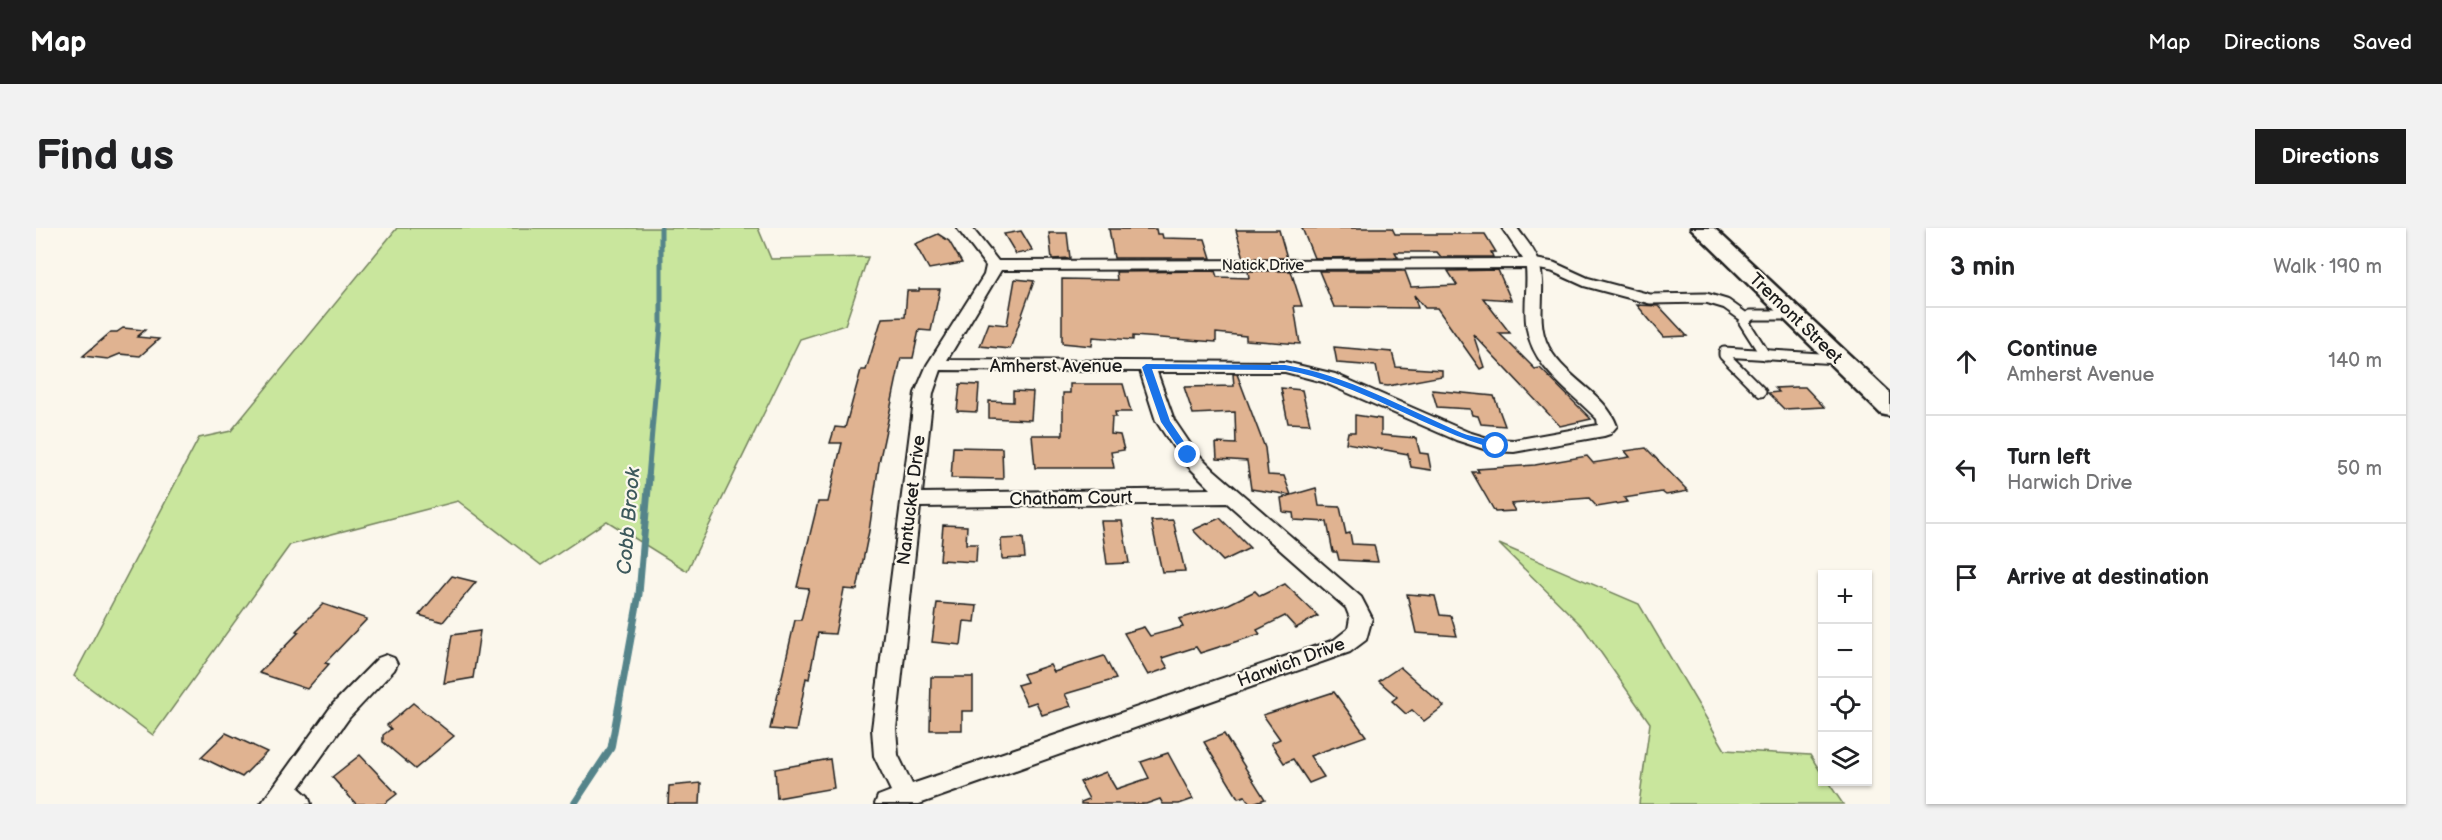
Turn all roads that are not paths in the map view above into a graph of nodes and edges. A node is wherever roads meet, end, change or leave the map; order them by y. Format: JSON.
{"nodes":[{"id":1,"x":964,"y":228,"type":"edge"},
{"id":2,"x":1509,"y":228,"type":"edge"},
{"id":3,"x":1702,"y":228,"type":"edge"},
{"id":4,"x":1532,"y":263,"type":"junction"},
{"id":5,"x":994,"y":266,"type":"junction"},
{"id":6,"x":1794,"y":315,"type":"junction"},
{"id":7,"x":1747,"y":319,"type":"junction"},
{"id":8,"x":1765,"y":355,"type":"junction"},
{"id":9,"x":1840,"y":360,"type":"junction"},
{"id":10,"x":935,"y":365,"type":"junction"},
{"id":11,"x":1146,"y":367,"type":"junction"},
{"id":12,"x":1761,"y":392,"type":"dead end"},
{"id":13,"x":1890,"y":408,"type":"edge"},
{"id":14,"x":1231,"y":496,"type":"junction"},
{"id":15,"x":911,"y":500,"type":"junction"},
{"id":16,"x":386,"y":664,"type":"dead end"},
{"id":17,"x":285,"y":799,"type":"edge"},
{"id":18,"x":897,"y":800,"type":"edge"}],
"edges":[{"from":1,"to":5,"type":"street"},
{"from":2,"to":4,"type":"street","name":"Amherst Avenue"},
{"from":3,"to":6,"type":"main road","name":"Tremont Street"},
{"from":4,"to":5,"type":"street","name":"Natick Drive"},
{"from":4,"to":7,"type":"lane"},
{"from":4,"to":11,"type":"street","name":"Amherst Avenue"},
{"from":5,"to":10,"type":"street","name":"Nantucket Drive"},
{"from":6,"to":7,"type":"lane"},
{"from":6,"to":9,"type":"main road","name":"Tremont Street"},
{"from":7,"to":8,"type":"lane"},
{"from":8,"to":9,"type":"lane"},
{"from":8,"to":12,"type":"lane"},
{"from":9,"to":13,"type":"main road","name":"Tremont Street"},
{"from":10,"to":11,"type":"street","name":"Amherst Avenue"},
{"from":10,"to":15,"type":"street","name":"Nantucket Drive"},
{"from":11,"to":14,"type":"street","name":"Harwich Drive"},
{"from":14,"to":15,"type":"street","name":"Chatham Court"},
{"from":14,"to":18,"type":"street","name":"Harwich Drive"},
{"from":15,"to":18,"type":"street","name":"Nantucket Drive"},
{"from":16,"to":17,"type":"street"}]}
